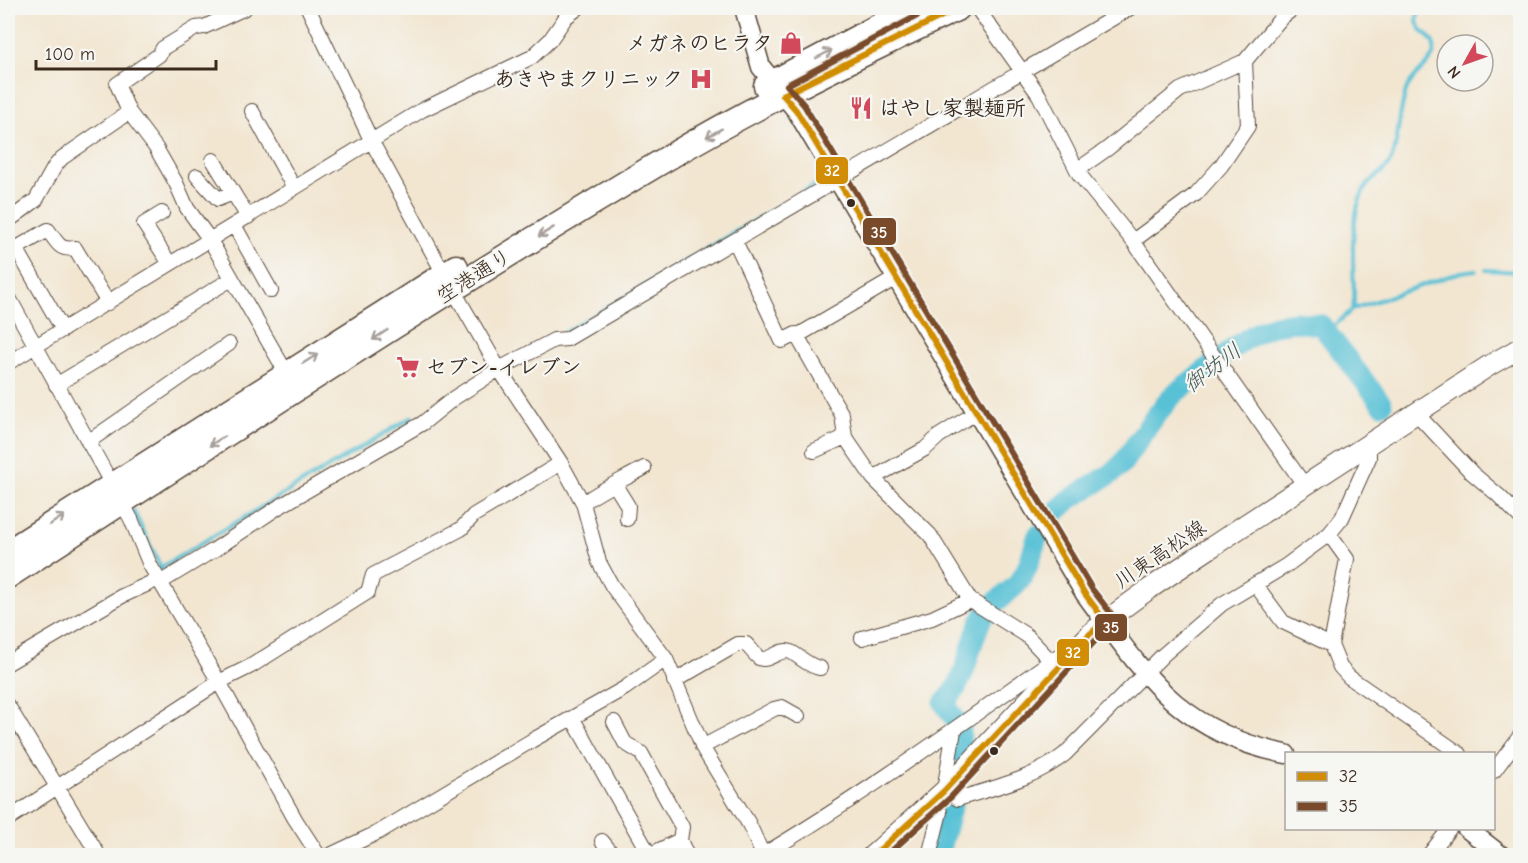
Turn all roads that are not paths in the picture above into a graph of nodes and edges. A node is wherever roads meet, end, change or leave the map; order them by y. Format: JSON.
{"nodes":[{"id":1,"x":245,"y":8,"type":"edge"},
{"id":2,"x":308,"y":8,"type":"edge"},
{"id":3,"x":578,"y":8,"type":"edge"},
{"id":4,"x":744,"y":8,"type":"edge"},
{"id":5,"x":913,"y":8,"type":"edge"},
{"id":6,"x":958,"y":8,"type":"edge"},
{"id":7,"x":977,"y":8,"type":"edge"},
{"id":8,"x":1130,"y":8,"type":"edge"},
{"id":9,"x":1294,"y":8,"type":"edge"},
{"id":10,"x":1245,"y":61,"type":"junction"},
{"id":11,"x":1022,"y":72,"type":"junction"},
{"id":12,"x":778,"y":88,"type":"junction"},
{"id":13,"x":252,"y":111,"type":"dead end"},
{"id":14,"x":129,"y":112,"type":"junction"},
{"id":15,"x":372,"y":142,"type":"junction"},
{"id":16,"x":213,"y":160,"type":"dead end"},
{"id":17,"x":1077,"y":170,"type":"junction"},
{"id":18,"x":197,"y":176,"type":"dead end"},
{"id":19,"x":837,"y":179,"type":"junction"},
{"id":20,"x":294,"y":188,"type":"junction"},
{"id":21,"x":233,"y":193,"type":"junction"},
{"id":22,"x":162,"y":213,"type":"dead end"},
{"id":23,"x":248,"y":217,"type":"junction"},
{"id":24,"x":8,"y":221,"type":"edge"},
{"id":25,"x":234,"y":225,"type":"junction"},
{"id":26,"x":210,"y":240,"type":"junction"},
{"id":27,"x":735,"y":241,"type":"junction"},
{"id":28,"x":1133,"y":241,"type":"junction"},
{"id":29,"x":12,"y":251,"type":"edge"},
{"id":30,"x":170,"y":264,"type":"junction"},
{"id":31,"x":896,"y":278,"type":"junction"},
{"id":32,"x":449,"y":281,"type":"junction"},
{"id":33,"x":225,"y":283,"type":"dead end"},
{"id":34,"x":271,"y":291,"type":"dead end"},
{"id":35,"x":8,"y":296,"type":"edge"},
{"id":36,"x":108,"y":303,"type":"junction"},
{"id":37,"x":63,"y":330,"type":"junction"},
{"id":38,"x":797,"y":336,"type":"junction"},
{"id":39,"x":229,"y":344,"type":"dead end"},
{"id":40,"x":35,"y":348,"type":"junction"},
{"id":41,"x":1521,"y":348,"type":"edge"},
{"id":42,"x":8,"y":363,"type":"edge"},
{"id":43,"x":499,"y":369,"type":"junction"},
{"id":44,"x":287,"y":374,"type":"junction"},
{"id":45,"x":56,"y":385,"type":"junction"},
{"id":46,"x":977,"y":412,"type":"junction"},
{"id":47,"x":1416,"y":413,"type":"junction"},
{"id":48,"x":845,"y":437,"type":"junction"},
{"id":49,"x":88,"y":442,"type":"junction"},
{"id":50,"x":1369,"y":444,"type":"junction"},
{"id":51,"x":814,"y":451,"type":"dead end"},
{"id":52,"x":561,"y":463,"type":"junction"},
{"id":53,"x":644,"y":468,"type":"dead end"},
{"id":54,"x":873,"y":478,"type":"junction"},
{"id":55,"x":615,"y":485,"type":"junction"},
{"id":56,"x":1305,"y":486,"type":"junction"},
{"id":57,"x":116,"y":494,"type":"junction"},
{"id":58,"x":583,"y":503,"type":"junction"},
{"id":59,"x":1521,"y":517,"type":"edge"},
{"id":60,"x":627,"y":519,"type":"dead end"},
{"id":61,"x":1329,"y":534,"type":"junction"},
{"id":62,"x":8,"y":552,"type":"edge"},
{"id":63,"x":8,"y":576,"type":"edge"},
{"id":64,"x":160,"y":580,"type":"junction"},
{"id":65,"x":1256,"y":584,"type":"junction"},
{"id":66,"x":970,"y":600,"type":"junction"},
{"id":67,"x":1105,"y":621,"type":"junction"},
{"id":68,"x":1090,"y":634,"type":"junction"},
{"id":69,"x":862,"y":638,"type":"dead end"},
{"id":70,"x":1331,"y":645,"type":"junction"},
{"id":71,"x":666,"y":659,"type":"junction"},
{"id":72,"x":1051,"y":661,"type":"junction"},
{"id":73,"x":8,"y":663,"type":"edge"},
{"id":74,"x":820,"y":668,"type":"dead end"},
{"id":75,"x":1146,"y":674,"type":"junction"},
{"id":76,"x":674,"y":681,"type":"junction"},
{"id":77,"x":219,"y":682,"type":"junction"},
{"id":78,"x":8,"y":706,"type":"edge"},
{"id":79,"x":798,"y":716,"type":"dead end"},
{"id":80,"x":573,"y":719,"type":"junction"},
{"id":81,"x":614,"y":722,"type":"dead end"},
{"id":82,"x":954,"y":730,"type":"junction"},
{"id":83,"x":1521,"y":736,"type":"edge"},
{"id":84,"x":702,"y":747,"type":"junction"},
{"id":85,"x":1459,"y":752,"type":"edge"},
{"id":86,"x":1285,"y":753,"type":"edge"},
{"id":87,"x":1495,"y":770,"type":"edge"},
{"id":88,"x":58,"y":787,"type":"junction"},
{"id":89,"x":938,"y":796,"type":"junction"},
{"id":90,"x":8,"y":819,"type":"edge"},
{"id":91,"x":1448,"y":830,"type":"edge"},
{"id":92,"x":1469,"y":830,"type":"edge"},
{"id":93,"x":680,"y":840,"type":"junction"},
{"id":94,"x":602,"y":841,"type":"dead end"},
{"id":95,"x":766,"y":853,"type":"edge"},
{"id":96,"x":99,"y":855,"type":"edge"},
{"id":97,"x":319,"y":855,"type":"edge"},
{"id":98,"x":328,"y":855,"type":"edge"},
{"id":99,"x":614,"y":855,"type":"edge"},
{"id":100,"x":648,"y":855,"type":"edge"},
{"id":101,"x":687,"y":855,"type":"edge"},
{"id":102,"x":789,"y":855,"type":"edge"},
{"id":103,"x":872,"y":855,"type":"edge"},
{"id":104,"x":929,"y":855,"type":"edge"},
{"id":105,"x":1428,"y":855,"type":"edge"},
{"id":106,"x":1502,"y":855,"type":"edge"}],
"edges":[{"from":1,"to":14,"type":"street"},
{"from":2,"to":15,"type":"street"},
{"from":3,"to":15,"type":"street"},
{"from":4,"to":12,"type":"street"},
{"from":12,"to":5,"type":"highway","name":"空港通り","one_way":true},
{"from":6,"to":12,"type":"highway","name":"空港通り"},
{"from":7,"to":11,"type":"street"},
{"from":8,"to":11,"type":"street"},
{"from":9,"to":10,"type":"street"},
{"from":10,"to":17,"type":"street"},
{"from":10,"to":28,"type":"street"},
{"from":11,"to":17,"type":"street"},
{"from":11,"to":19,"type":"street"},
{"from":12,"to":19,"type":"street"},
{"from":12,"to":32,"type":"highway","name":"空港通り"},
{"from":13,"to":20,"type":"street"},
{"from":14,"to":24,"type":"street"},
{"from":14,"to":26,"type":"street"},
{"from":15,"to":20,"type":"street"},
{"from":15,"to":32,"type":"street"},
{"from":16,"to":21,"type":"street"},
{"from":17,"to":28,"type":"street"},
{"from":18,"to":21,"type":"street"},
{"from":19,"to":27,"type":"street"},
{"from":19,"to":31,"type":"street"},
{"from":20,"to":23,"type":"street"},
{"from":21,"to":23,"type":"street"},
{"from":22,"to":30,"type":"street"},
{"from":23,"to":25,"type":"street"},
{"from":25,"to":26,"type":"street"},
{"from":25,"to":34,"type":"street"},
{"from":26,"to":30,"type":"street"},
{"from":26,"to":44,"type":"street"},
{"from":27,"to":38,"type":"street"},
{"from":27,"to":43,"type":"street"},
{"from":28,"to":56,"type":"street"},
{"from":29,"to":36,"type":"street"},
{"from":29,"to":37,"type":"street"},
{"from":30,"to":36,"type":"street"},
{"from":31,"to":38,"type":"street"},
{"from":31,"to":46,"type":"street"},
{"from":32,"to":43,"type":"street"},
{"from":44,"to":32,"type":"highway","name":"空港通り","one_way":true},
{"from":32,"to":57,"type":"highway","name":"空港通り","one_way":true},
{"from":33,"to":45,"type":"street"},
{"from":35,"to":40,"type":"street"},
{"from":36,"to":37,"type":"street"},
{"from":37,"to":40,"type":"street"},
{"from":38,"to":48,"type":"street"},
{"from":39,"to":49,"type":"street"},
{"from":40,"to":42,"type":"street"},
{"from":40,"to":45,"type":"street"},
{"from":41,"to":47,"type":"main road","name":"川東高松線"},
{"from":43,"to":52,"type":"street"},
{"from":43,"to":64,"type":"street"},
{"from":44,"to":57,"type":"highway","name":"空港通り"},
{"from":45,"to":49,"type":"street"},
{"from":46,"to":54,"type":"street"},
{"from":46,"to":67,"type":"street"},
{"from":47,"to":50,"type":"main road","name":"川東高松線"},
{"from":47,"to":59,"type":"street"},
{"from":48,"to":51,"type":"street"},
{"from":48,"to":54,"type":"street"},
{"from":49,"to":57,"type":"street"},
{"from":50,"to":56,"type":"main road","name":"川東高松線"},
{"from":50,"to":61,"type":"street"},
{"from":52,"to":58,"type":"street"},
{"from":52,"to":77,"type":"street"},
{"from":53,"to":55,"type":"street"},
{"from":54,"to":66,"type":"street"},
{"from":55,"to":58,"type":"street"},
{"from":55,"to":60,"type":"street"},
{"from":56,"to":67,"type":"main road","name":"川東高松線"},
{"from":62,"to":57,"type":"highway","name":"空港通り","one_way":true},
{"from":57,"to":63,"type":"highway","name":"空港通り"},
{"from":57,"to":64,"type":"street"},
{"from":58,"to":71,"type":"street"},
{"from":61,"to":65,"type":"street"},
{"from":61,"to":70,"type":"street"},
{"from":64,"to":73,"type":"street"},
{"from":64,"to":77,"type":"street"},
{"from":65,"to":70,"type":"street"},
{"from":65,"to":75,"type":"street"},
{"from":66,"to":69,"type":"street"},
{"from":66,"to":72,"type":"street"},
{"from":67,"to":68,"type":"main road","name":"川東高松線"},
{"from":67,"to":75,"type":"street"},
{"from":68,"to":72,"type":"street"},
{"from":68,"to":89,"type":"main road","name":"川東高松線"},
{"from":70,"to":85,"type":"street"},
{"from":71,"to":76,"type":"street"},
{"from":71,"to":80,"type":"street"},
{"from":72,"to":82,"type":"street"},
{"from":74,"to":76,"type":"street"},
{"from":75,"to":86,"type":"street"},
{"from":75,"to":89,"type":"street"},
{"from":76,"to":84,"type":"street"},
{"from":77,"to":88,"type":"street"},
{"from":77,"to":97,"type":"street"},
{"from":78,"to":88,"type":"street"},
{"from":79,"to":84,"type":"street"},
{"from":80,"to":98,"type":"street"},
{"from":80,"to":100,"type":"street"},
{"from":81,"to":93,"type":"street"},
{"from":82,"to":89,"type":"street"},
{"from":82,"to":95,"type":"street"},
{"from":83,"to":87,"type":"street"},
{"from":84,"to":95,"type":"street"},
{"from":88,"to":90,"type":"street"},
{"from":88,"to":96,"type":"street"},
{"from":89,"to":103,"type":"main road","name":"川東高松線"},
{"from":89,"to":104,"type":"street"},
{"from":91,"to":105,"type":"street"},
{"from":92,"to":106,"type":"street"},
{"from":93,"to":100,"type":"street"},
{"from":93,"to":101,"type":"street"},
{"from":94,"to":99,"type":"street"},
{"from":95,"to":102,"type":"street"}]}
